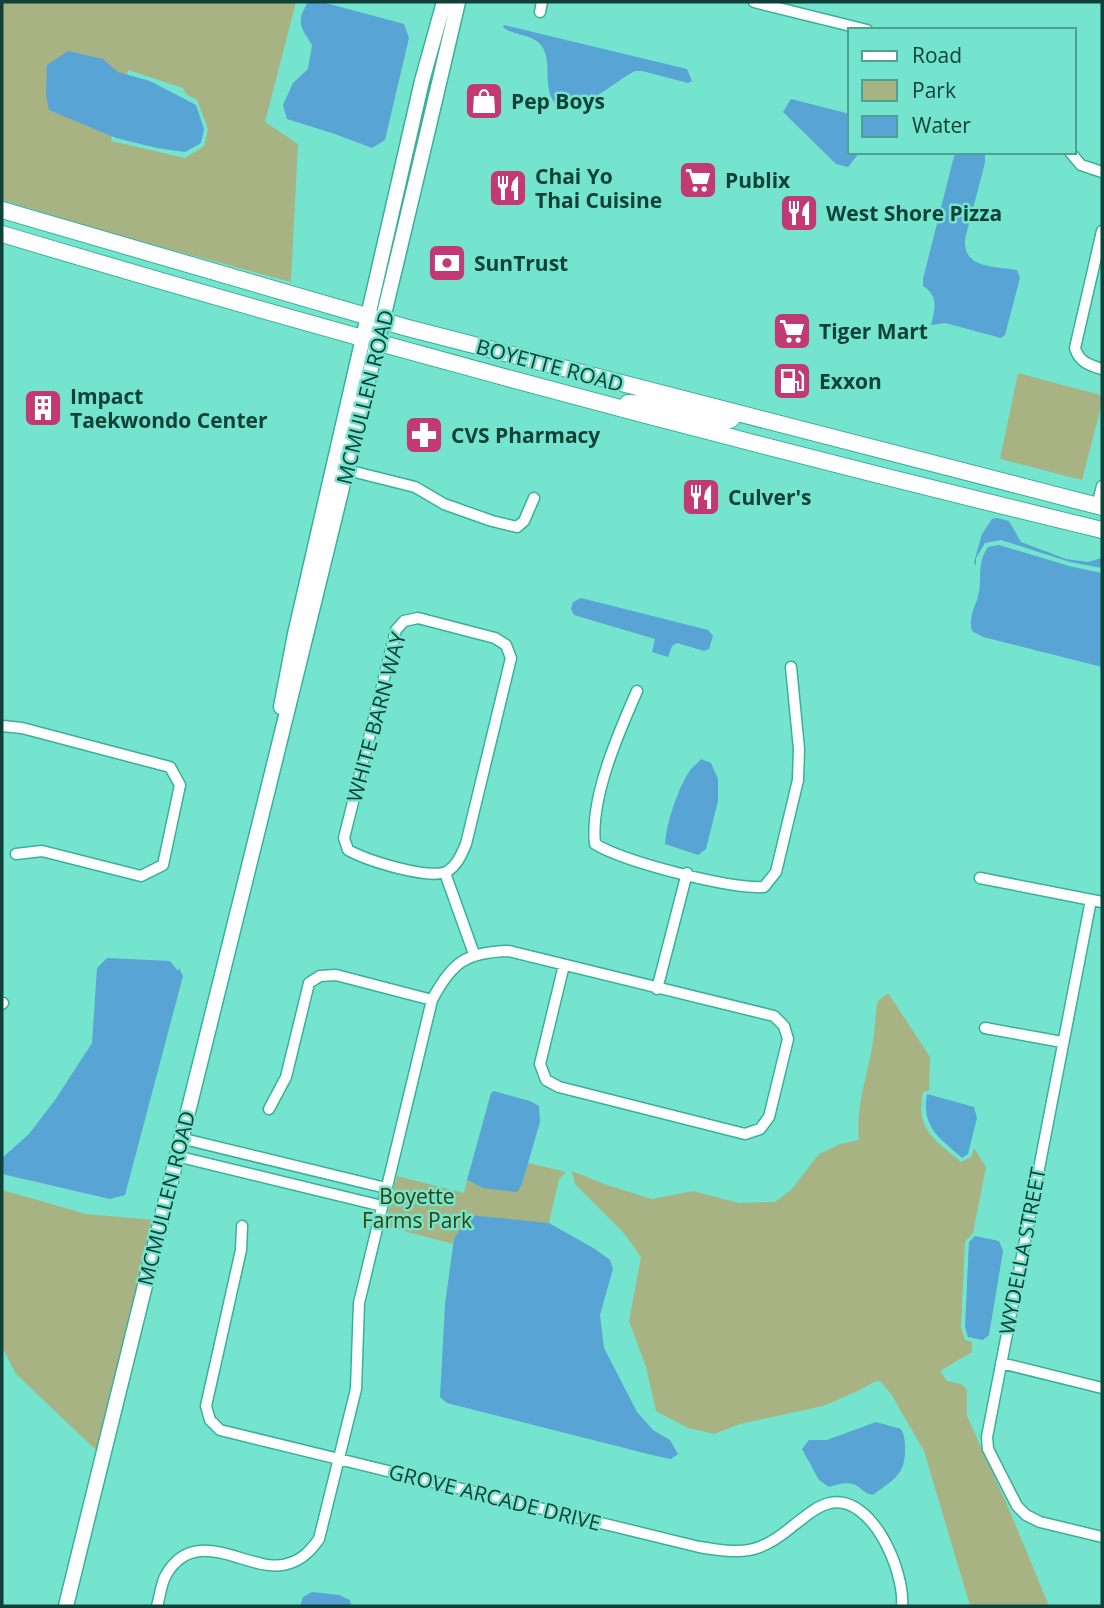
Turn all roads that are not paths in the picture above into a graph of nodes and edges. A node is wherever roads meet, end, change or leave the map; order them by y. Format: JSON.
{"nodes":[{"id":1,"x":444,"y":2,"type":"edge"},
{"id":2,"x":458,"y":2,"type":"edge"},
{"id":3,"x":754,"y":2,"type":"edge"},
{"id":4,"x":805,"y":8,"type":"edge"},
{"id":5,"x":861,"y":28,"type":"edge"},
{"id":6,"x":1072,"y":154,"type":"edge"},
{"id":7,"x":1102,"y":172,"type":"edge"},
{"id":8,"x":2,"y":210,"type":"edge"},
{"id":9,"x":1102,"y":231,"type":"edge"},
{"id":10,"x":2,"y":234,"type":"edge"},
{"id":11,"x":376,"y":320,"type":"junction"},
{"id":12,"x":371,"y":342,"type":"junction"},
{"id":13,"x":1102,"y":369,"type":"edge"},
{"id":14,"x":612,"y":405,"type":"junction"},
{"id":15,"x":736,"y":414,"type":"junction"},
{"id":16,"x":761,"y":444,"type":"junction"},
{"id":17,"x":347,"y":470,"type":"junction"},
{"id":18,"x":1102,"y":486,"type":"edge"},
{"id":19,"x":968,"y":497,"type":"junction"},
{"id":20,"x":534,"y":498,"type":"dead end"},
{"id":21,"x":1101,"y":507,"type":"edge"},
{"id":22,"x":1102,"y":530,"type":"edge"},
{"id":23,"x":791,"y":667,"type":"dead end"},
{"id":24,"x":290,"y":688,"type":"junction"},
{"id":25,"x":637,"y":691,"type":"dead end"},
{"id":26,"x":2,"y":726,"type":"edge"},
{"id":27,"x":16,"y":854,"type":"dead end"},
{"id":28,"x":445,"y":873,"type":"junction"},
{"id":29,"x":687,"y":873,"type":"junction"},
{"id":30,"x":980,"y":878,"type":"dead end"},
{"id":31,"x":1096,"y":901,"type":"edge"},
{"id":32,"x":474,"y":954,"type":"junction"},
{"id":33,"x":564,"y":965,"type":"junction"},
{"id":34,"x":657,"y":989,"type":"junction"},
{"id":35,"x":432,"y":1000,"type":"junction"},
{"id":36,"x":985,"y":1028,"type":"dead end"},
{"id":37,"x":1062,"y":1042,"type":"junction"},
{"id":38,"x":269,"y":1109,"type":"dead end"},
{"id":39,"x":180,"y":1138,"type":"junction"},
{"id":40,"x":176,"y":1156,"type":"junction"},
{"id":41,"x":386,"y":1188,"type":"junction"},
{"id":42,"x":382,"y":1206,"type":"junction"},
{"id":43,"x":242,"y":1226,"type":"dead end"},
{"id":44,"x":1001,"y":1363,"type":"junction"},
{"id":45,"x":1102,"y":1388,"type":"edge"},
{"id":46,"x":340,"y":1459,"type":"junction"},
{"id":47,"x":1102,"y":1537,"type":"edge"},
{"id":48,"x":66,"y":1606,"type":"edge"},
{"id":49,"x":158,"y":1606,"type":"edge"},
{"id":50,"x":902,"y":1606,"type":"edge"}],
"edges":[{"from":1,"to":11,"type":"street","name":"MCMULLEN ROAD"},
{"from":2,"to":11,"type":"street","name":"MCMULLEN ROAD"},
{"from":3,"to":4,"type":"street"},
{"from":4,"to":5,"type":"street"},
{"from":6,"to":7,"type":"street"},
{"from":8,"to":11,"type":"main road","name":"BOYETTE ROAD"},
{"from":9,"to":13,"type":"street"},
{"from":10,"to":12,"type":"main road","name":"BOYETTE ROAD"},
{"from":11,"to":12,"type":"street","name":"MCMULLEN ROAD"},
{"from":11,"to":15,"type":"main road","name":"BOYETTE ROAD"},
{"from":12,"to":14,"type":"main road","name":"BOYETTE ROAD"},
{"from":12,"to":17,"type":"street","name":"MCMULLEN ROAD"},
{"from":12,"to":24,"type":"street","name":"MCMULLEN ROAD"},
{"from":14,"to":15,"type":"main road"},
{"from":14,"to":16,"type":"main road","name":"BOYETTE ROAD"},
{"from":15,"to":16,"type":"main road"},
{"from":15,"to":21,"type":"main road","name":"BOYETTE ROAD"},
{"from":16,"to":19,"type":"main road","name":"BOYETTE ROAD"},
{"from":17,"to":20,"type":"street"},
{"from":17,"to":24,"type":"street","name":"MCMULLEN ROAD"},
{"from":18,"to":21,"type":"street"},
{"from":19,"to":21,"type":"main road"},
{"from":19,"to":22,"type":"main road","name":"BOYETTE ROAD"},
{"from":23,"to":29,"type":"street"},
{"from":24,"to":39,"type":"street","name":"MCMULLEN ROAD"},
{"from":25,"to":29,"type":"street"},
{"from":26,"to":27,"type":"street"},
{"from":28,"to":28,"type":"street","name":"WHITE BARN WAY"},
{"from":28,"to":32,"type":"street"},
{"from":29,"to":34,"type":"street"},
{"from":30,"to":31,"type":"street"},
{"from":31,"to":37,"type":"street","name":"WYDELLA STREET"},
{"from":32,"to":33,"type":"street"},
{"from":32,"to":35,"type":"street"},
{"from":33,"to":34,"type":"street"},
{"from":33,"to":34,"type":"street"},
{"from":35,"to":38,"type":"street"},
{"from":35,"to":41,"type":"street"},
{"from":36,"to":37,"type":"street"},
{"from":37,"to":44,"type":"street","name":"WYDELLA STREET"},
{"from":39,"to":40,"type":"street","name":"MCMULLEN ROAD"},
{"from":39,"to":41,"type":"street"},
{"from":40,"to":42,"type":"street"},
{"from":40,"to":48,"type":"street","name":"MCMULLEN ROAD"},
{"from":41,"to":42,"type":"street"},
{"from":42,"to":46,"type":"street"},
{"from":43,"to":46,"type":"street","name":"GROVE ARCADE DRIVE"},
{"from":44,"to":45,"type":"street"},
{"from":44,"to":47,"type":"street","name":"WYDELLA STREET"},
{"from":46,"to":49,"type":"street"},
{"from":46,"to":50,"type":"street","name":"GROVE ARCADE DRIVE"}]}
